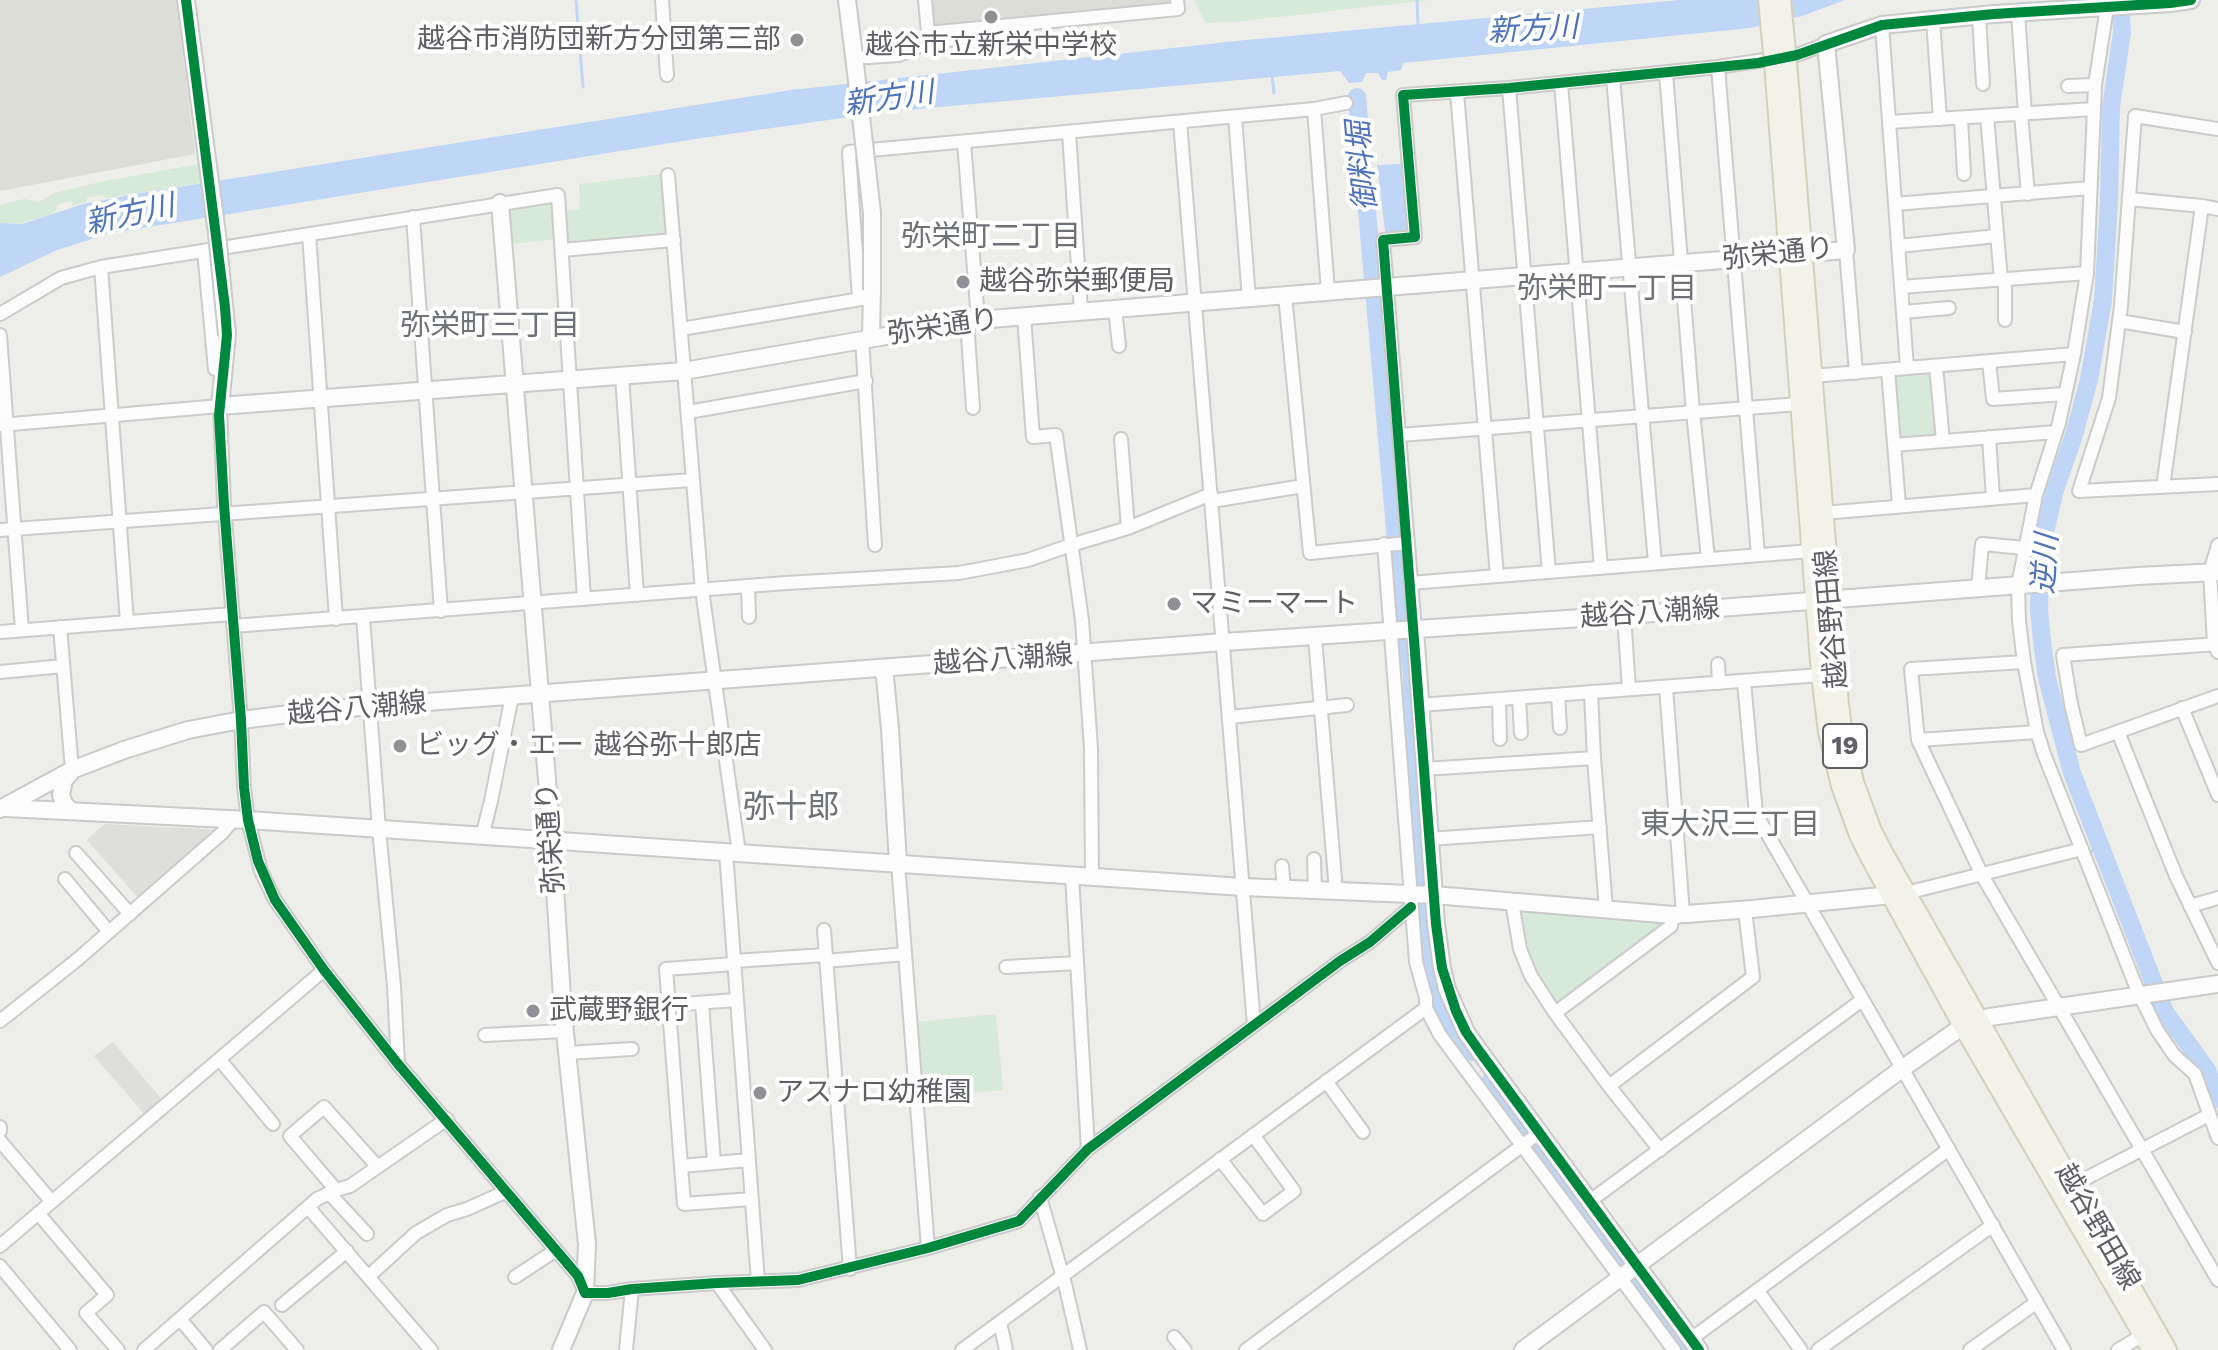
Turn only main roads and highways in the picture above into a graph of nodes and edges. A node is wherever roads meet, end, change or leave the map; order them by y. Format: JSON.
{"nodes":[{"id":1,"x":1768,"y":0,"type":"edge"},
{"id":2,"x":1781,"y":0,"type":"edge"},
{"id":3,"x":1780,"y":63,"type":"junction"},
{"id":4,"x":1796,"y":254,"type":"junction"},
{"id":5,"x":1822,"y":600,"type":"junction"},
{"id":6,"x":1898,"y":894,"type":"junction"},
{"id":7,"x":1971,"y":1022,"type":"junction"},
{"id":8,"x":2147,"y":1343,"type":"edge"},
{"id":9,"x":2167,"y":1350,"type":"edge"}],
"edges":[{"from":1,"to":3,"type":"main road","name":"越谷野田線","number":"19","bridge":true},
{"from":2,"to":3,"type":"main road","name":"越谷野田線","number":"19","bridge":true},
{"from":3,"to":4,"type":"main road","name":"越谷野田線","number":"19"},
{"from":4,"to":5,"type":"main road","name":"越谷野田線","number":"19"},
{"from":4,"to":5,"type":"main road","name":"越谷野田線","number":"19"},
{"from":5,"to":6,"type":"main road","name":"越谷野田線","number":"19"},
{"from":5,"to":6,"type":"main road","name":"越谷野田線","number":"19"},
{"from":6,"to":7,"type":"main road","name":"越谷野田線","number":"19"},
{"from":7,"to":8,"type":"main road","name":"越谷野田線","number":"19"},
{"from":7,"to":9,"type":"main road","name":"越谷野田線","number":"19"}]}
